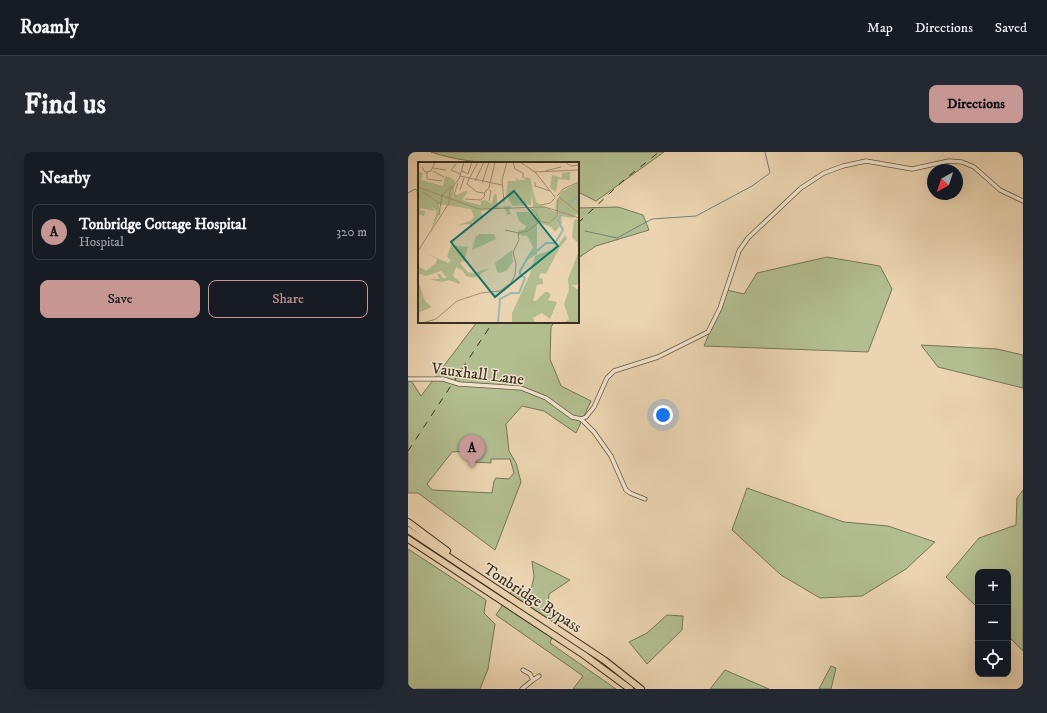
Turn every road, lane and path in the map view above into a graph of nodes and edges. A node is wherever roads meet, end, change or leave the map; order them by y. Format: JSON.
{"nodes":[{"id":1,"x":1023,"y":201,"type":"edge"},
{"id":2,"x":408,"y":379,"type":"edge"},
{"id":3,"x":581,"y":419,"type":"junction"},
{"id":4,"x":645,"y":499,"type":"dead end"},
{"id":5,"x":408,"y":522,"type":"edge"},
{"id":6,"x":408,"y":530,"type":"edge"},
{"id":7,"x":408,"y":539,"type":"edge"},
{"id":8,"x":496,"y":588,"type":"junction"},
{"id":9,"x":523,"y":670,"type":"dead end"},
{"id":10,"x":539,"y":676,"type":"dead end"},
{"id":11,"x":533,"y":680,"type":"junction"},
{"id":12,"x":522,"y":689,"type":"edge"},
{"id":13,"x":630,"y":689,"type":"edge"},
{"id":14,"x":641,"y":689,"type":"edge"}],
"edges":[{"from":1,"to":3,"type":"street"},
{"from":2,"to":3,"type":"street","name":"Vauxhall Lane","bridge":true},
{"from":3,"to":4,"type":"street"},
{"from":5,"to":8,"type":"highway"},
{"from":6,"to":8,"type":"highway","name":"Tonbridge Bypass"},
{"from":7,"to":13,"type":"highway","name":"Tonbridge Bypass"},
{"from":8,"to":14,"type":"highway","name":"Tonbridge Bypass"},
{"from":9,"to":11,"type":"street"},
{"from":10,"to":11,"type":"street"},
{"from":11,"to":12,"type":"street"}]}
